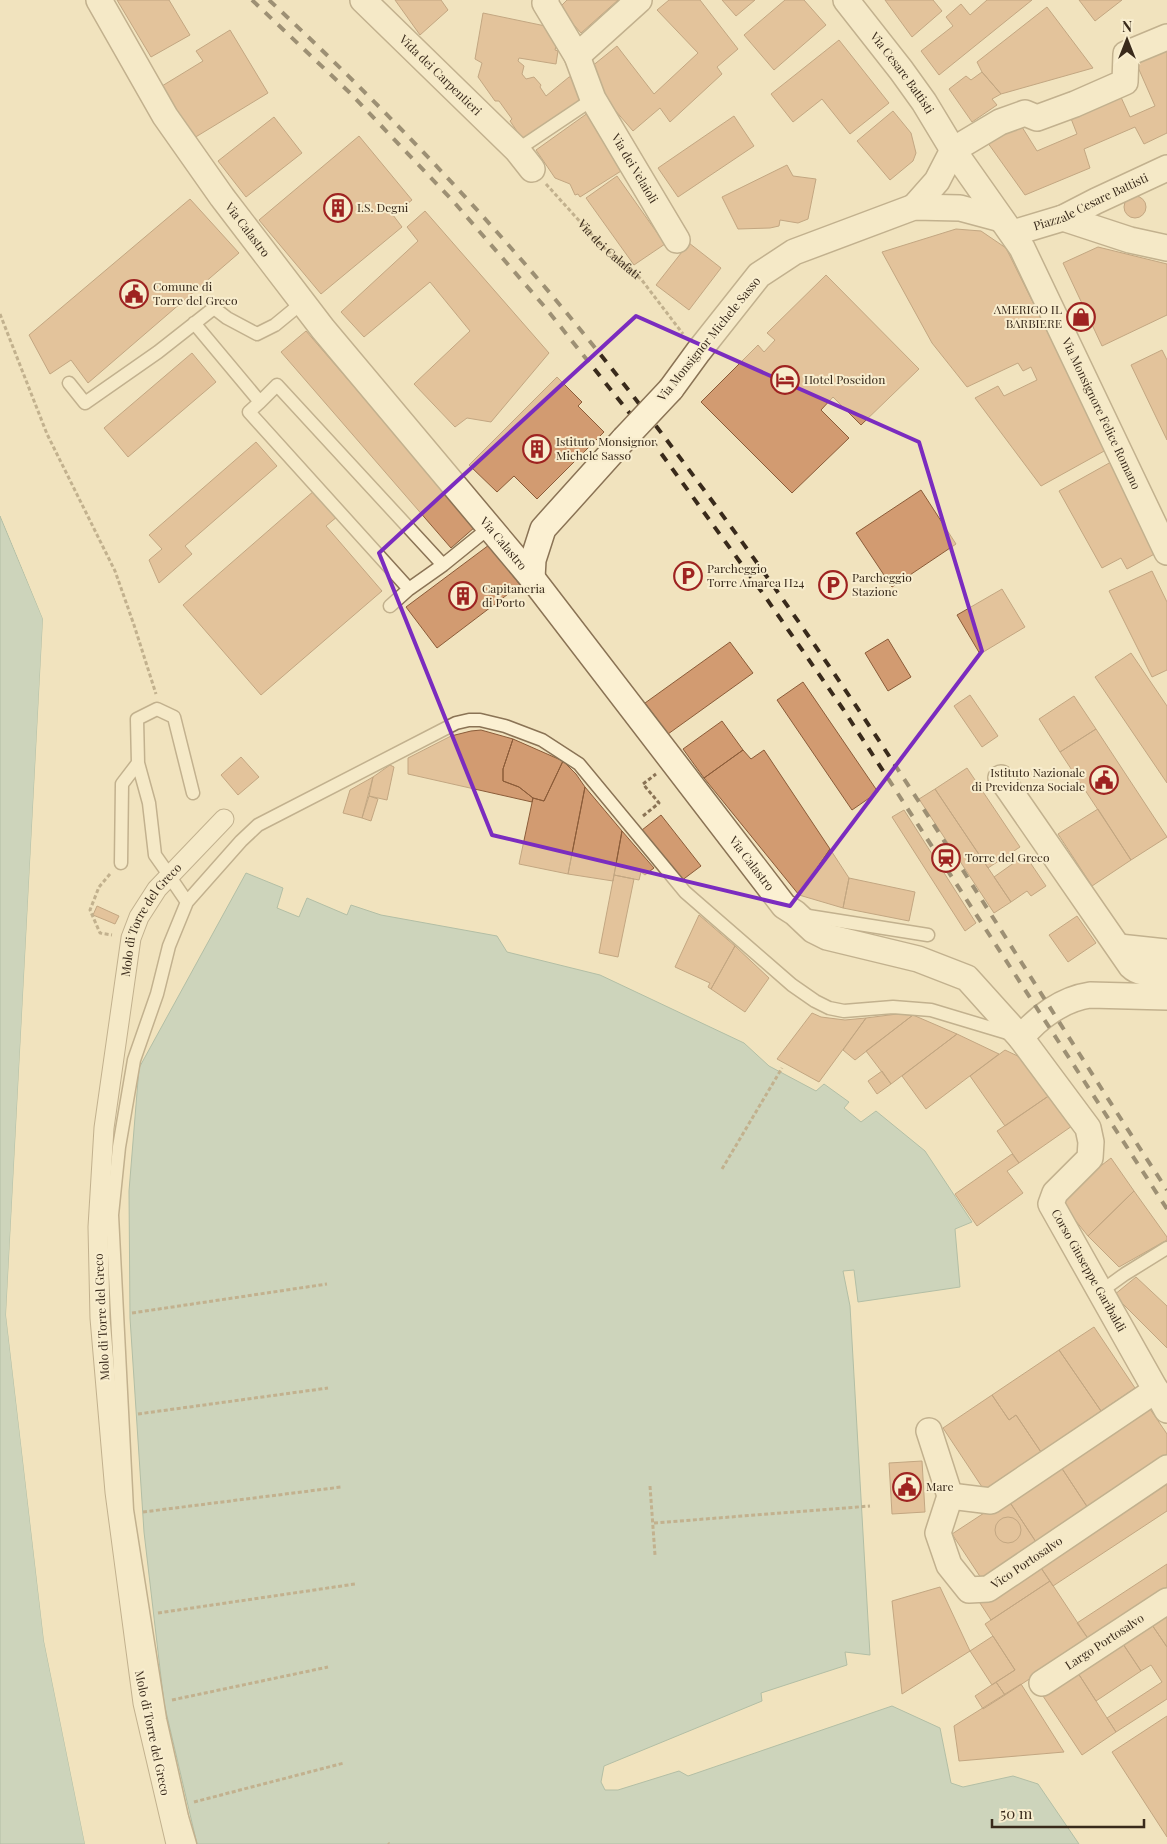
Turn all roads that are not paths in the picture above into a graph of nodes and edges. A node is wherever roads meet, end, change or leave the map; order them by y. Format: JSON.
{"nodes":[{"id":1,"x":99,"y":0,"type":"edge"},
{"id":2,"x":363,"y":0,"type":"edge"},
{"id":3,"x":546,"y":0,"type":"edge"},
{"id":4,"x":639,"y":0,"type":"edge"},
{"id":5,"x":846,"y":0,"type":"edge"},
{"id":6,"x":1167,"y":37,"type":"edge"},
{"id":7,"x":577,"y":56,"type":"junction"},
{"id":8,"x":593,"y":99,"type":"junction"},
{"id":9,"x":953,"y":150,"type":"junction"},
{"id":10,"x":525,"y":160,"type":"joint"},
{"id":11,"x":1167,"y":168,"type":"edge"},
{"id":12,"x":914,"y":207,"type":"junction"},
{"id":13,"x":1063,"y":218,"type":"junction"},
{"id":14,"x":1007,"y":226,"type":"junction"},
{"id":15,"x":677,"y":240,"type":"dead end"},
{"id":16,"x":1167,"y":248,"type":"edge"},
{"id":17,"x":303,"y":302,"type":"junction"},
{"id":18,"x":194,"y":323,"type":"junction"},
{"id":19,"x":69,"y":383,"type":"dead end"},
{"id":20,"x":260,"y":402,"type":"junction"},
{"id":21,"x":490,"y":528,"type":"junction"},
{"id":22,"x":543,"y":530,"type":"junction"},
{"id":23,"x":1167,"y":552,"type":"edge"},
{"id":24,"x":442,"y":565,"type":"junction"},
{"id":25,"x":532,"y":578,"type":"junction"},
{"id":26,"x":409,"y":589,"type":"junction"},
{"id":27,"x":390,"y":606,"type":"dead end"},
{"id":28,"x":138,"y":764,"type":"junction"},
{"id":29,"x":1001,"y":778,"type":"dead end"},
{"id":30,"x":193,"y":793,"type":"dead end"},
{"id":31,"x":224,"y":820,"type":"dead end"},
{"id":32,"x":120,"y":863,"type":"dead end"},
{"id":33,"x":188,"y":902,"type":"junction"},
{"id":34,"x":795,"y":913,"type":"junction"},
{"id":35,"x":928,"y":935,"type":"dead end"},
{"id":36,"x":1119,"y":947,"type":"junction"},
{"id":37,"x":1167,"y":952,"type":"edge"},
{"id":38,"x":1167,"y":974,"type":"edge"},
{"id":39,"x":1167,"y":997,"type":"edge"},
{"id":40,"x":1026,"y":1032,"type":"junction"},
{"id":41,"x":1167,"y":1248,"type":"edge"},
{"id":42,"x":1100,"y":1292,"type":"junction"},
{"id":43,"x":1161,"y":1400,"type":"edge"},
{"id":44,"x":929,"y":1431,"type":"dead end"},
{"id":45,"x":1167,"y":1468,"type":"edge"},
{"id":46,"x":950,"y":1496,"type":"junction"},
{"id":47,"x":1167,"y":1601,"type":"edge"},
{"id":48,"x":1042,"y":1683,"type":"dead end"},
{"id":49,"x":176,"y":1844,"type":"edge"},
{"id":50,"x":190,"y":1844,"type":"edge"}],
"edges":[{"from":1,"to":17,"type":"street","name":"Via Calastro"},
{"from":2,"to":10,"type":"street","name":"Vida dei Carpentieri"},
{"from":3,"to":7,"type":"street","name":"Via dei Velaioli"},
{"from":4,"to":7,"type":"street"},
{"from":5,"to":9,"type":"street","name":"Via Cesare Battisti"},
{"from":6,"to":9,"type":"street"},
{"from":7,"to":8,"type":"street","name":"Via dei Velaioli"},
{"from":8,"to":10,"type":"lane"},
{"from":8,"to":15,"type":"street","name":"Via dei Velaioli"},
{"from":9,"to":12,"type":"street","name":"Via Monsignor Michele Sasso"},
{"from":9,"to":14,"type":"street","name":"Via Monsignore Felice Romano"},
{"from":11,"to":13,"type":"street","name":"Piazzale Cesare Battisti"},
{"from":12,"to":14,"type":"street","name":"Via Monsignor Michele Sasso"},
{"from":12,"to":22,"type":"street","name":"Via Monsignor Michele Sasso","bridge":true},
{"from":13,"to":14,"type":"street","name":"Piazzale Cesare Battisti"},
{"from":13,"to":16,"type":"street"},
{"from":14,"to":23,"type":"street","name":"Via Monsignore Felice Romano"},
{"from":17,"to":18,"type":"lane"},
{"from":17,"to":21,"type":"street","name":"Via Calastro"},
{"from":18,"to":19,"type":"lane"},
{"from":18,"to":20,"type":"lane"},
{"from":20,"to":24,"type":"lane"},
{"from":20,"to":26,"type":"lane"},
{"from":21,"to":22,"type":"street"},
{"from":21,"to":24,"type":"lane"},
{"from":21,"to":25,"type":"street","name":"Via Calastro"},
{"from":22,"to":25,"type":"street","name":"Via Monsignor Michele Sasso"},
{"from":24,"to":26,"type":"lane"},
{"from":25,"to":34,"type":"street","name":"Via Calastro"},
{"from":26,"to":27,"type":"lane"},
{"from":28,"to":30,"type":"lane"},
{"from":28,"to":32,"type":"lane"},
{"from":28,"to":33,"type":"lane"},
{"from":29,"to":36,"type":"street"},
{"from":31,"to":49,"type":"street","name":"Molo di Torre del Greco"},
{"from":33,"to":40,"type":"lane"},
{"from":33,"to":50,"type":"lane"},
{"from":34,"to":35,"type":"lane"},
{"from":34,"to":40,"type":"street","name":"Via Calastro"},
{"from":36,"to":37,"type":"street"},
{"from":36,"to":38,"type":"street"},
{"from":39,"to":40,"type":"street"},
{"from":40,"to":42,"type":"street","name":"Corso Giuseppe Garibaldi"},
{"from":41,"to":42,"type":"lane"},
{"from":42,"to":43,"type":"street","name":"Corso Giuseppe Garibaldi"},
{"from":43,"to":46,"type":"street"},
{"from":44,"to":46,"type":"street"},
{"from":45,"to":46,"type":"street","name":"Vico Portosalvo"},
{"from":47,"to":48,"type":"street","name":"Largo Portosalvo"}]}
